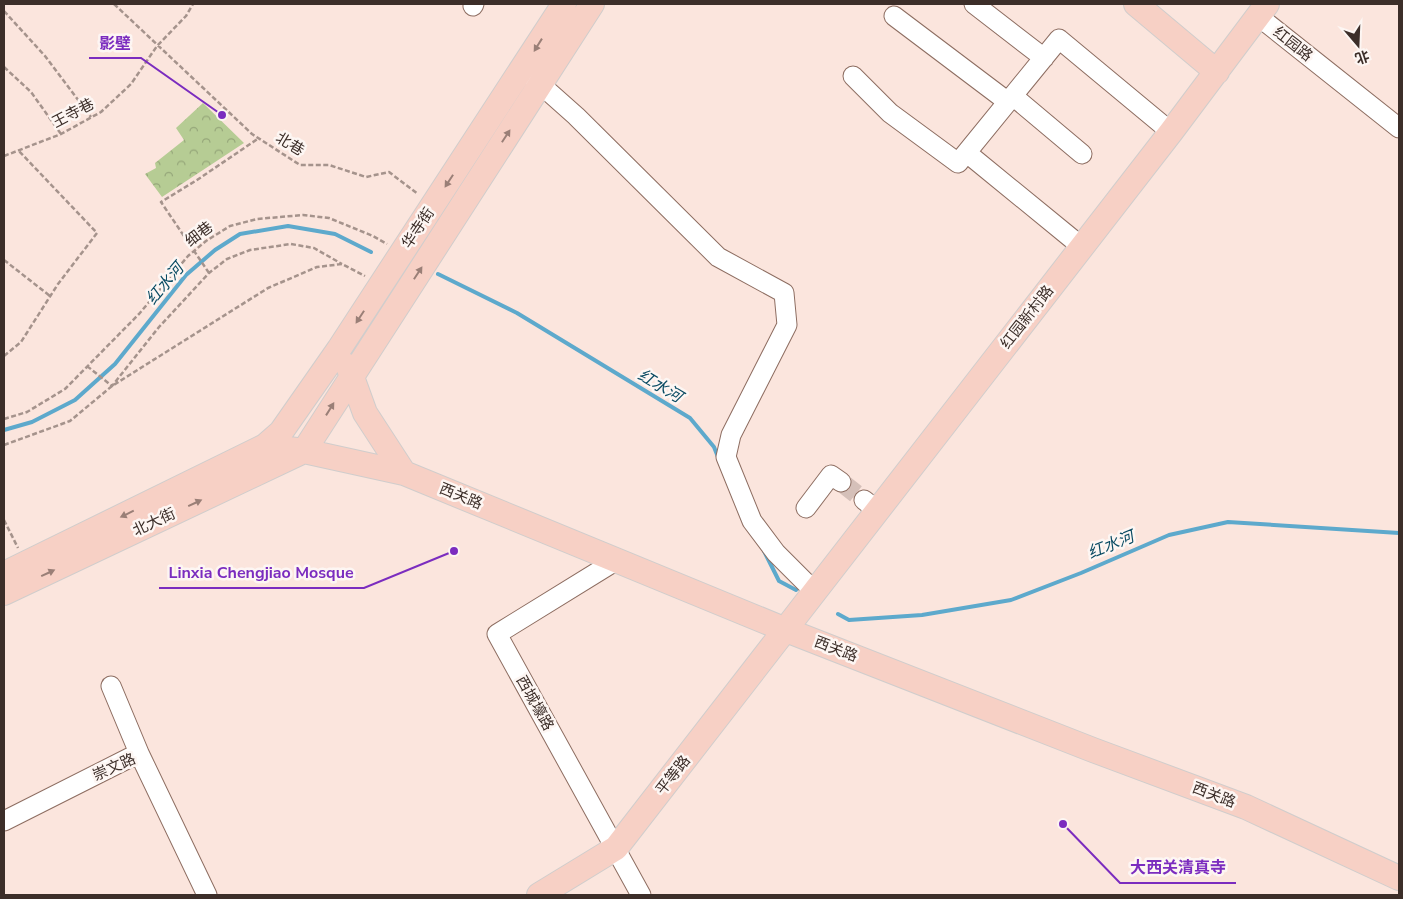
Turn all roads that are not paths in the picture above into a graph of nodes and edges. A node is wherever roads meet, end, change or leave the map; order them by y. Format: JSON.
{"nodes":[{"id":1,"x":564,"y":4,"type":"edge"},
{"id":2,"x":592,"y":4,"type":"edge"},
{"id":3,"x":974,"y":4,"type":"edge"},
{"id":4,"x":1136,"y":4,"type":"edge"},
{"id":5,"x":1263,"y":10,"type":"edge"},
{"id":6,"x":894,"y":16,"type":"dead end"},
{"id":7,"x":1044,"y":58,"type":"junction"},
{"id":8,"x":523,"y":68,"type":"junction"},
{"id":9,"x":1217,"y":72,"type":"junction"},
{"id":10,"x":853,"y":76,"type":"dead end"},
{"id":11,"x":1011,"y":99,"type":"junction"},
{"id":12,"x":1399,"y":128,"type":"edge"},
{"id":13,"x":1171,"y":132,"type":"junction"},
{"id":14,"x":967,"y":153,"type":"junction"},
{"id":15,"x":1082,"y":154,"type":"dead end"},
{"id":16,"x":1082,"y":247,"type":"junction"},
{"id":17,"x":339,"y":349,"type":"junction"},
{"id":18,"x":353,"y":374,"type":"junction"},
{"id":19,"x":265,"y":446,"type":"junction"},
{"id":20,"x":304,"y":451,"type":"junction"},
{"id":21,"x":404,"y":473,"type":"junction"},
{"id":22,"x":841,"y":482,"type":"tunnel mouth"},
{"id":23,"x":806,"y":508,"type":"dead end"},
{"id":24,"x":617,"y":560,"type":"junction"},
{"id":25,"x":4,"y":574,"type":"edge"},
{"id":26,"x":815,"y":592,"type":"junction"},
{"id":27,"x":4,"y":594,"type":"edge"},
{"id":28,"x":786,"y":630,"type":"junction"},
{"id":29,"x":111,"y":686,"type":"dead end"},
{"id":30,"x":139,"y":753,"type":"junction"},
{"id":31,"x":4,"y":821,"type":"edge"},
{"id":32,"x":616,"y":848,"type":"junction"},
{"id":33,"x":1399,"y":878,"type":"edge"},
{"id":34,"x":207,"y":895,"type":"edge"},
{"id":35,"x":538,"y":895,"type":"edge"},
{"id":36,"x":641,"y":895,"type":"edge"}],
"edges":[{"from":1,"to":8,"type":"main road","name":"华寺街","one_way":true},
{"from":18,"to":2,"type":"main road","name":"华寺街","one_way":true},
{"from":3,"to":7,"type":"street"},
{"from":4,"to":9,"type":"main road"},
{"from":5,"to":9,"type":"main road","name":"红园新村路"},
{"from":5,"to":12,"type":"street","name":"红园路"},
{"from":6,"to":11,"type":"street"},
{"from":7,"to":11,"type":"street"},
{"from":7,"to":13,"type":"street"},
{"from":8,"to":17,"type":"main road","name":"华寺街","one_way":true},
{"from":8,"to":26,"type":"street"},
{"from":9,"to":13,"type":"main road","name":"红园新村路"},
{"from":10,"to":14,"type":"street"},
{"from":11,"to":14,"type":"street"},
{"from":11,"to":15,"type":"street"},
{"from":13,"to":16,"type":"main road","name":"红园新村路"},
{"from":14,"to":16,"type":"street"},
{"from":16,"to":26,"type":"main road","name":"红园新村路"},
{"from":17,"to":18,"type":"main road"},
{"from":17,"to":19,"type":"main road","name":"华寺街"},
{"from":20,"to":18,"type":"main road","name":"华寺街","one_way":true},
{"from":18,"to":21,"type":"main road"},
{"from":19,"to":20,"type":"main road","name":"西关路"},
{"from":19,"to":25,"type":"main road","name":"北大街","one_way":true},
{"from":20,"to":21,"type":"main road","name":"西关路"},
{"from":27,"to":20,"type":"main road","name":"北大街","one_way":true},
{"from":21,"to":24,"type":"main road","name":"西关路"},
{"from":22,"to":23,"type":"street"},
{"from":24,"to":28,"type":"main road","name":"西关路"},
{"from":24,"to":32,"type":"street","name":"西城壕路"},
{"from":26,"to":28,"type":"main road","name":"红园新村路"},
{"from":28,"to":32,"type":"main road","name":"平等路"},
{"from":28,"to":33,"type":"main road","name":"西关路"},
{"from":29,"to":30,"type":"street"},
{"from":30,"to":31,"type":"street","name":"崇文路"},
{"from":30,"to":34,"type":"street","name":"崇文路"},
{"from":32,"to":35,"type":"main road","name":"平等路"},
{"from":32,"to":36,"type":"street","name":"西城壕路"}]}
